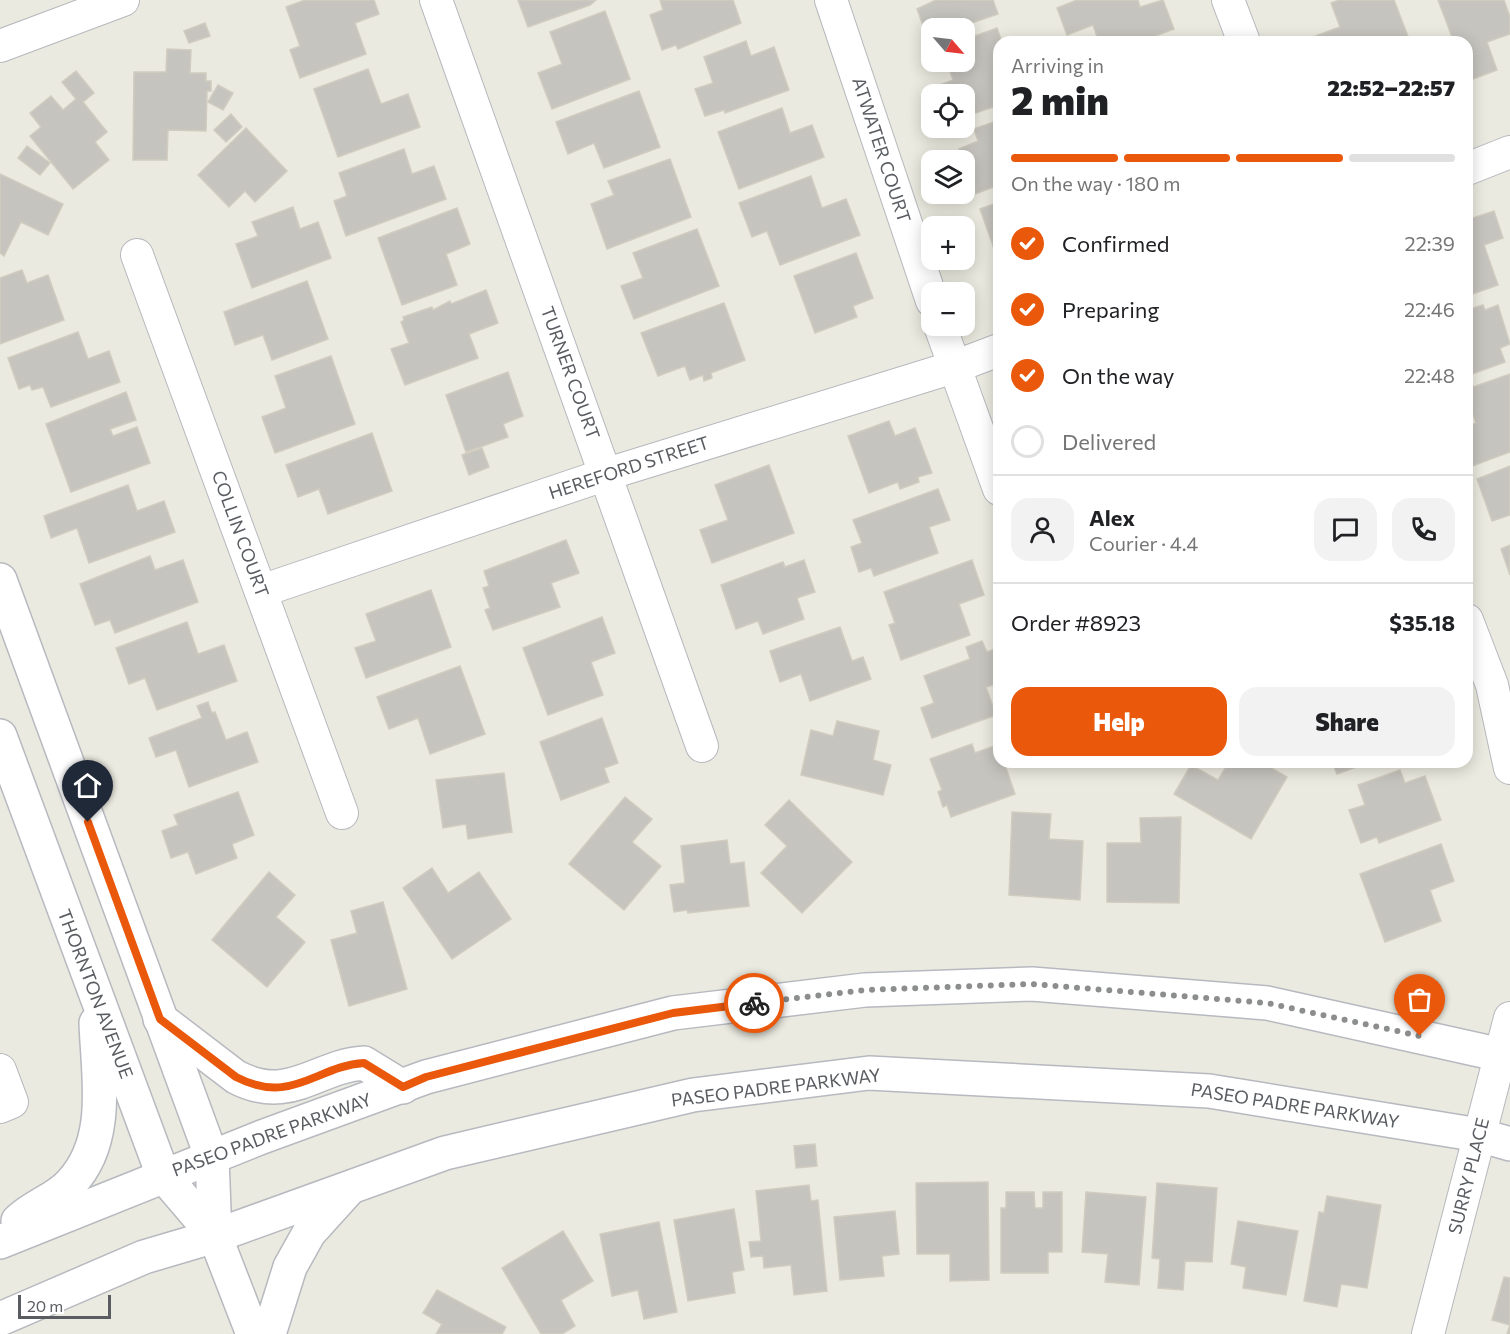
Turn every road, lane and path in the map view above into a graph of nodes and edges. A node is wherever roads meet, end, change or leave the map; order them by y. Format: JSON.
{"nodes":[{"id":1,"x":123,"y":0,"type":"edge"},
{"id":2,"x":436,"y":0,"type":"edge"},
{"id":3,"x":831,"y":0,"type":"edge"},
{"id":4,"x":1228,"y":0,"type":"edge"},
{"id":5,"x":1242,"y":36,"type":"edge"},
{"id":6,"x":0,"y":46,"type":"edge"},
{"id":7,"x":1510,"y":152,"type":"edge"},
{"id":8,"x":1473,"y":167,"type":"edge"},
{"id":9,"x":137,"y":255,"type":"dead end"},
{"id":10,"x":926,"y":282,"type":"edge"},
{"id":11,"x":943,"y":336,"type":"edge"},
{"id":12,"x":993,"y":352,"type":"edge"},
{"id":13,"x":954,"y":367,"type":"junction"},
{"id":14,"x":993,"y":473,"type":"edge"},
{"id":15,"x":607,"y":474,"type":"junction"},
{"id":16,"x":0,"y":580,"type":"edge"},
{"id":17,"x":261,"y":591,"type":"junction"},
{"id":18,"x":1473,"y":636,"type":"edge"},
{"id":19,"x":0,"y":736,"type":"edge"},
{"id":20,"x":702,"y":746,"type":"dead end"},
{"id":21,"x":1510,"y":768,"type":"edge"},
{"id":22,"x":342,"y":813,"type":"dead end"},
{"id":23,"x":95,"y":997,"type":"junction"},
{"id":24,"x":1510,"y":1018,"type":"edge"},
{"id":25,"x":160,"y":1019,"type":"junction"},
{"id":26,"x":1505,"y":1055,"type":"edge"},
{"id":27,"x":0,"y":1070,"type":"edge"},
{"id":28,"x":403,"y":1087,"type":"junction"},
{"id":29,"x":0,"y":1107,"type":"edge"},
{"id":30,"x":1479,"y":1136,"type":"junction"},
{"id":31,"x":1510,"y":1144,"type":"edge"},
{"id":32,"x":212,"y":1158,"type":"junction"},
{"id":33,"x":164,"y":1175,"type":"junction"},
{"id":34,"x":351,"y":1187,"type":"junction"},
{"id":35,"x":215,"y":1236,"type":"junction"},
{"id":36,"x":0,"y":1240,"type":"edge"},
{"id":37,"x":0,"y":1319,"type":"edge"},
{"id":38,"x":253,"y":1334,"type":"edge"},
{"id":39,"x":269,"y":1334,"type":"edge"},
{"id":40,"x":1428,"y":1334,"type":"edge"}],
"edges":[{"from":1,"to":6,"type":"street"},
{"from":2,"to":15,"type":"street","name":"TURNER COURT"},
{"from":3,"to":10,"type":"street","name":"ATWATER COURT"},
{"from":4,"to":5,"type":"street"},
{"from":7,"to":8,"type":"street"},
{"from":9,"to":17,"type":"street","name":"COLLIN COURT"},
{"from":11,"to":13,"type":"street"},
{"from":12,"to":13,"type":"street","name":"HEREFORD STREET"},
{"from":13,"to":14,"type":"street"},
{"from":13,"to":15,"type":"street","name":"HEREFORD STREET"},
{"from":15,"to":17,"type":"street","name":"HEREFORD STREET"},
{"from":15,"to":20,"type":"street","name":"TURNER COURT"},
{"from":16,"to":25,"type":"main road","name":"THORNTON AVENUE"},
{"from":17,"to":22,"type":"street","name":"COLLIN COURT"},
{"from":18,"to":21,"type":"street"},
{"from":19,"to":23,"type":"main road","name":"THORNTON AVENUE"},
{"from":23,"to":33,"type":"main road","name":"THORNTON AVENUE"},
{"from":23,"to":36,"type":"main road"},
{"from":24,"to":26,"type":"street","name":"SURRY PLACE"},
{"from":25,"to":28,"type":"main road"},
{"from":25,"to":32,"type":"main road","name":"THORNTON AVENUE"},
{"from":26,"to":28,"type":"main road","name":"PASEO PADRE PARKWAY"},
{"from":26,"to":30,"type":"street","name":"SURRY PLACE"},
{"from":27,"to":29,"type":"street"},
{"from":28,"to":32,"type":"main road","name":"PASEO PADRE PARKWAY"},
{"from":30,"to":31,"type":"main road","name":"PASEO PADRE PARKWAY"},
{"from":30,"to":34,"type":"main road","name":"PASEO PADRE PARKWAY"},
{"from":30,"to":40,"type":"street","name":"SURRY PLACE"},
{"from":32,"to":33,"type":"main road","name":"PASEO PADRE PARKWAY"},
{"from":32,"to":35,"type":"main road","name":"THORNTON AVENUE"},
{"from":33,"to":35,"type":"main road","name":"THORNTON AVENUE"},
{"from":33,"to":36,"type":"main road","name":"PASEO PADRE PARKWAY"},
{"from":34,"to":35,"type":"main road","name":"PASEO PADRE PARKWAY"},
{"from":34,"to":39,"type":"main road"},
{"from":35,"to":37,"type":"main road","name":"PASEO PADRE PARKWAY"},
{"from":35,"to":38,"type":"main road","name":"THORNTON AVENUE"}]}
